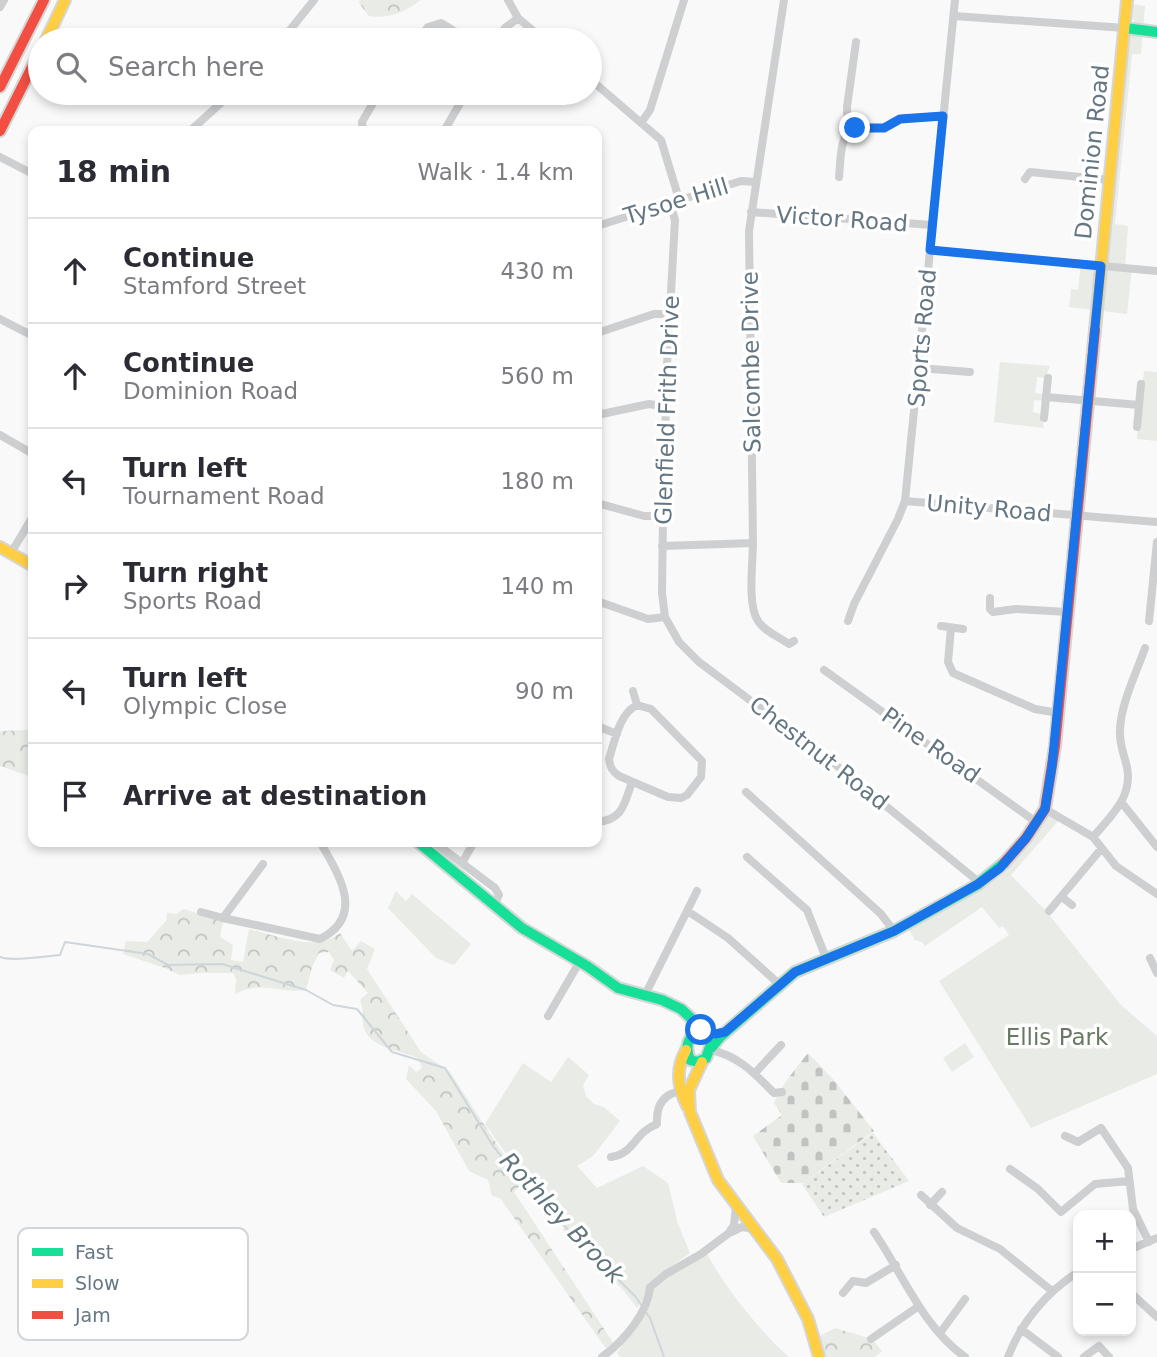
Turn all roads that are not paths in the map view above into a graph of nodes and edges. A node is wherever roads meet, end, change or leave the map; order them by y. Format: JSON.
{"nodes":[{"id":1,"x":4,"y":0,"type":"edge"},
{"id":2,"x":44,"y":0,"type":"edge"},
{"id":3,"x":65,"y":0,"type":"edge"},
{"id":4,"x":314,"y":0,"type":"edge"},
{"id":5,"x":508,"y":0,"type":"edge"},
{"id":6,"x":684,"y":0,"type":"edge"},
{"id":7,"x":784,"y":0,"type":"edge"},
{"id":8,"x":955,"y":0,"type":"edge"},
{"id":9,"x":1127,"y":0,"type":"edge"},
{"id":10,"x":0,"y":7,"type":"edge"},
{"id":11,"x":954,"y":16,"type":"junction"},
{"id":12,"x":518,"y":18,"type":"junction"},
{"id":13,"x":30,"y":28,"type":"edge"},
{"id":14,"x":52,"y":28,"type":"edge"},
{"id":15,"x":292,"y":28,"type":"edge"},
{"id":16,"x":427,"y":28,"type":"edge"},
{"id":17,"x":449,"y":28,"type":"edge"},
{"id":18,"x":505,"y":28,"type":"edge"},
{"id":19,"x":530,"y":28,"type":"edge"},
{"id":20,"x":1125,"y":28,"type":"junction"},
{"id":21,"x":28,"y":32,"type":"edge"},
{"id":22,"x":1157,"y":32,"type":"edge"},
{"id":23,"x":856,"y":42,"type":"dead end"},
{"id":24,"x":28,"y":75,"type":"edge"},
{"id":25,"x":0,"y":87,"type":"edge"},
{"id":26,"x":602,"y":89,"type":"edge"},
{"id":27,"x":219,"y":105,"type":"edge"},
{"id":28,"x":372,"y":105,"type":"edge"},
{"id":29,"x":459,"y":105,"type":"edge"},
{"id":30,"x":943,"y":116,"type":"junction"},
{"id":31,"x":641,"y":123,"type":"junction"},
{"id":32,"x":196,"y":126,"type":"edge"},
{"id":33,"x":362,"y":126,"type":"edge"},
{"id":34,"x":447,"y":126,"type":"edge"},
{"id":35,"x":853,"y":126,"type":"junction"},
{"id":36,"x":0,"y":131,"type":"edge"},
{"id":37,"x":0,"y":157,"type":"edge"},
{"id":38,"x":28,"y":171,"type":"edge"},
{"id":39,"x":839,"y":177,"type":"dead end"},
{"id":40,"x":1025,"y":179,"type":"dead end"},
{"id":41,"x":1110,"y":180,"type":"junction"},
{"id":42,"x":756,"y":182,"type":"junction"},
{"id":43,"x":679,"y":200,"type":"junction"},
{"id":44,"x":670,"y":203,"type":"junction"},
{"id":45,"x":751,"y":212,"type":"junction"},
{"id":46,"x":602,"y":224,"type":"edge"},
{"id":47,"x":932,"y":225,"type":"junction"},
{"id":48,"x":930,"y":250,"type":"junction"},
{"id":49,"x":1101,"y":266,"type":"junction"},
{"id":50,"x":1157,"y":271,"type":"edge"},
{"id":51,"x":670,"y":314,"type":"junction"},
{"id":52,"x":0,"y":319,"type":"edge"},
{"id":53,"x":602,"y":331,"type":"edge"},
{"id":54,"x":28,"y":333,"type":"edge"},
{"id":55,"x":919,"y":368,"type":"junction"},
{"id":56,"x":970,"y":372,"type":"dead end"},
{"id":57,"x":1048,"y":378,"type":"dead end"},
{"id":58,"x":1141,"y":384,"type":"dead end"},
{"id":59,"x":1046,"y":397,"type":"junction"},
{"id":60,"x":1089,"y":400,"type":"junction"},
{"id":61,"x":1139,"y":405,"type":"junction"},
{"id":62,"x":667,"y":407,"type":"junction"},
{"id":63,"x":602,"y":414,"type":"edge"},
{"id":64,"x":1044,"y":418,"type":"dead end"},
{"id":65,"x":1137,"y":427,"type":"dead end"},
{"id":66,"x":0,"y":435,"type":"edge"},
{"id":67,"x":28,"y":451,"type":"edge"},
{"id":68,"x":905,"y":501,"type":"junction"},
{"id":69,"x":602,"y":504,"type":"edge"},
{"id":70,"x":1077,"y":515,"type":"junction"},
{"id":71,"x":663,"y":516,"type":"junction"},
{"id":72,"x":1157,"y":522,"type":"edge"},
{"id":73,"x":28,"y":524,"type":"edge"},
{"id":74,"x":1157,"y":542,"type":"edge"},
{"id":75,"x":753,"y":543,"type":"junction"},
{"id":76,"x":662,"y":546,"type":"junction"},
{"id":77,"x":0,"y":547,"type":"edge"},
{"id":78,"x":11,"y":553,"type":"junction"},
{"id":79,"x":28,"y":563,"type":"edge"},
{"id":80,"x":990,"y":598,"type":"dead end"},
{"id":81,"x":602,"y":603,"type":"edge"},
{"id":82,"x":1068,"y":612,"type":"junction"},
{"id":83,"x":665,"y":617,"type":"junction"},
{"id":84,"x":848,"y":621,"type":"dead end"},
{"id":85,"x":1149,"y":621,"type":"dead end"},
{"id":86,"x":941,"y":626,"type":"dead end"},
{"id":87,"x":951,"y":628,"type":"junction"},
{"id":88,"x":964,"y":629,"type":"dead end"},
{"id":89,"x":794,"y":641,"type":"dead end"},
{"id":90,"x":1145,"y":648,"type":"dead end"},
{"id":91,"x":824,"y":670,"type":"dead end"},
{"id":92,"x":633,"y":689,"type":"dead end"},
{"id":93,"x":637,"y":705,"type":"junction"},
{"id":94,"x":1058,"y":713,"type":"junction"},
{"id":95,"x":602,"y":728,"type":"edge"},
{"id":96,"x":617,"y":734,"type":"junction"},
{"id":97,"x":632,"y":782,"type":"junction"},
{"id":98,"x":746,"y":792,"type":"dead end"},
{"id":99,"x":1122,"y":803,"type":"junction"},
{"id":100,"x":1045,"y":809,"type":"junction"},
{"id":101,"x":602,"y":821,"type":"edge"},
{"id":102,"x":1036,"y":822,"type":"junction"},
{"id":103,"x":1093,"y":837,"type":"junction"},
{"id":104,"x":322,"y":847,"type":"edge"},
{"id":105,"x":424,"y":847,"type":"edge"},
{"id":106,"x":441,"y":847,"type":"edge"},
{"id":107,"x":471,"y":847,"type":"edge"},
{"id":108,"x":1157,"y":847,"type":"edge"},
{"id":109,"x":1102,"y":848,"type":"junction"},
{"id":110,"x":747,"y":856,"type":"dead end"},
{"id":111,"x":462,"y":863,"type":"junction"},
{"id":112,"x":263,"y":864,"type":"dead end"},
{"id":113,"x":978,"y":884,"type":"junction"},
{"id":114,"x":697,"y":891,"type":"dead end"},
{"id":115,"x":1157,"y":894,"type":"edge"},
{"id":116,"x":1062,"y":897,"type":"junction"},
{"id":117,"x":494,"y":905,"type":"junction"},
{"id":118,"x":1072,"y":905,"type":"dead end"},
{"id":119,"x":1049,"y":911,"type":"dead end"},
{"id":120,"x":201,"y":912,"type":"dead end"},
{"id":121,"x":692,"y":914,"type":"dead end"},
{"id":122,"x":223,"y":918,"type":"junction"},
{"id":123,"x":894,"y":931,"type":"junction"},
{"id":124,"x":827,"y":958,"type":"junction"},
{"id":125,"x":1150,"y":958,"type":"dead end"},
{"id":126,"x":580,"y":961,"type":"junction"},
{"id":127,"x":1157,"y":973,"type":"edge"},
{"id":128,"x":779,"y":984,"type":"junction"},
{"id":129,"x":644,"y":997,"type":"junction"},
{"id":130,"x":548,"y":1016,"type":"dead end"},
{"id":131,"x":702,"y":1032,"type":"junction"},
{"id":132,"x":725,"y":1032,"type":"junction"},
{"id":133,"x":781,"y":1045,"type":"dead end"},
{"id":134,"x":711,"y":1049,"type":"junction"},
{"id":135,"x":686,"y":1050,"type":"junction"},
{"id":136,"x":702,"y":1062,"type":"junction"},
{"id":137,"x":755,"y":1073,"type":"junction"},
{"id":138,"x":693,"y":1078,"type":"junction"},
{"id":139,"x":681,"y":1091,"type":"junction"},
{"id":140,"x":782,"y":1092,"type":"dead end"},
{"id":141,"x":690,"y":1112,"type":"junction"},
{"id":142,"x":657,"y":1124,"type":"junction"},
{"id":143,"x":664,"y":1134,"type":"dead end"},
{"id":144,"x":1065,"y":1136,"type":"dead end"},
{"id":145,"x":611,"y":1157,"type":"dead end"},
{"id":146,"x":1010,"y":1169,"type":"dead end"},
{"id":147,"x":1129,"y":1181,"type":"junction"},
{"id":148,"x":942,"y":1192,"type":"dead end"},
{"id":149,"x":921,"y":1195,"type":"dead end"},
{"id":150,"x":930,"y":1205,"type":"junction"},
{"id":151,"x":736,"y":1208,"type":"junction"},
{"id":152,"x":754,"y":1229,"type":"junction"},
{"id":153,"x":874,"y":1232,"type":"dead end"},
{"id":154,"x":729,"y":1233,"type":"junction"},
{"id":155,"x":1153,"y":1240,"type":"edge"},
{"id":156,"x":1136,"y":1247,"type":"edge"},
{"id":157,"x":896,"y":1265,"type":"junction"},
{"id":158,"x":1077,"y":1273,"type":"edge"},
{"id":159,"x":1052,"y":1291,"type":"junction"},
{"id":160,"x":843,"y":1293,"type":"dead end"},
{"id":161,"x":1136,"y":1298,"type":"edge"},
{"id":162,"x":965,"y":1299,"type":"dead end"},
{"id":163,"x":919,"y":1306,"type":"junction"},
{"id":164,"x":1157,"y":1317,"type":"edge"},
{"id":165,"x":1021,"y":1329,"type":"junction"},
{"id":166,"x":940,"y":1333,"type":"junction"},
{"id":167,"x":871,"y":1339,"type":"dead end"},
{"id":168,"x":952,"y":1353,"type":"edge"},
{"id":169,"x":602,"y":1357,"type":"edge"},
{"id":170,"x":819,"y":1357,"type":"edge"},
{"id":171,"x":965,"y":1357,"type":"edge"},
{"id":172,"x":1008,"y":1357,"type":"edge"},
{"id":173,"x":1058,"y":1357,"type":"edge"},
{"id":174,"x":1084,"y":1357,"type":"edge"},
{"id":175,"x":1109,"y":1357,"type":"edge"}],
"edges":[{"from":1,"to":10,"type":"street"},
{"from":2,"to":13,"type":"main road"},
{"from":3,"to":14,"type":"main road"},
{"from":4,"to":15,"type":"street"},
{"from":5,"to":12,"type":"street"},
{"from":6,"to":31,"type":"street"},
{"from":7,"to":42,"type":"street","name":"Salcombe Drive"},
{"from":8,"to":11,"type":"street","name":"Sports Road"},
{"from":9,"to":20,"type":"main road","name":"Dominion Road"},
{"from":11,"to":20,"type":"street"},
{"from":11,"to":30,"type":"street","name":"Sports Road"},
{"from":12,"to":18,"type":"street"},
{"from":12,"to":19,"type":"street"},
{"from":16,"to":17,"type":"street"},
{"from":20,"to":22,"type":"main road"},
{"from":20,"to":41,"type":"main road","name":"Dominion Road"},
{"from":21,"to":25,"type":"main road"},
{"from":23,"to":35,"type":"street"},
{"from":24,"to":36,"type":"main road"},
{"from":26,"to":31,"type":"street"},
{"from":27,"to":32,"type":"street"},
{"from":28,"to":33,"type":"street"},
{"from":29,"to":34,"type":"street"},
{"from":30,"to":35,"type":"street"},
{"from":30,"to":47,"type":"street","name":"Sports Road"},
{"from":31,"to":43,"type":"street"},
{"from":35,"to":39,"type":"street"},
{"from":37,"to":38,"type":"street"},
{"from":40,"to":41,"type":"street"},
{"from":41,"to":49,"type":"main road","name":"Dominion Road"},
{"from":42,"to":43,"type":"street","name":"Tysoe Hill"},
{"from":42,"to":45,"type":"street","name":"Salcombe Drive"},
{"from":43,"to":44,"type":"street","name":"Tysoe Hill"},
{"from":44,"to":46,"type":"street","name":"Tysoe Hill"},
{"from":44,"to":51,"type":"street","name":"Glenfield Frith Drive"},
{"from":45,"to":47,"type":"street","name":"Victor Road"},
{"from":45,"to":75,"type":"street","name":"Salcombe Drive"},
{"from":47,"to":48,"type":"street","name":"Sports Road"},
{"from":48,"to":49,"type":"street"},
{"from":48,"to":55,"type":"street","name":"Sports Road"},
{"from":49,"to":50,"type":"street"},
{"from":49,"to":60,"type":"main road","name":"Dominion Road"},
{"from":51,"to":53,"type":"street"},
{"from":51,"to":62,"type":"street","name":"Glenfield Frith Drive"},
{"from":52,"to":54,"type":"street"},
{"from":55,"to":56,"type":"street"},
{"from":55,"to":68,"type":"street","name":"Sports Road"},
{"from":57,"to":59,"type":"street"},
{"from":58,"to":61,"type":"street"},
{"from":59,"to":60,"type":"street"},
{"from":59,"to":64,"type":"street"},
{"from":60,"to":61,"type":"street"},
{"from":60,"to":70,"type":"main road","name":"Dominion Road"},
{"from":61,"to":65,"type":"street"},
{"from":62,"to":63,"type":"street"},
{"from":62,"to":71,"type":"street","name":"Glenfield Frith Drive"},
{"from":66,"to":67,"type":"street"},
{"from":68,"to":70,"type":"street","name":"Unity Road"},
{"from":68,"to":84,"type":"street","name":"Sports Road"},
{"from":69,"to":71,"type":"street"},
{"from":70,"to":72,"type":"street","name":"Unity Road"},
{"from":70,"to":82,"type":"main road","name":"Dominion Road"},
{"from":71,"to":76,"type":"street","name":"Glenfield Frith Drive"},
{"from":73,"to":78,"type":"street"},
{"from":74,"to":85,"type":"street"},
{"from":75,"to":76,"type":"street"},
{"from":75,"to":89,"type":"street","name":"Salcombe Drive"},
{"from":76,"to":83,"type":"street","name":"Glenfield Frith Drive"},
{"from":77,"to":78,"type":"main road"},
{"from":78,"to":79,"type":"main road"},
{"from":80,"to":82,"type":"street"},
{"from":81,"to":83,"type":"street"},
{"from":82,"to":94,"type":"main road","name":"Dominion Road"},
{"from":83,"to":113,"type":"street","name":"Chestnut Road"},
{"from":86,"to":87,"type":"street"},
{"from":87,"to":88,"type":"street"},
{"from":87,"to":94,"type":"street"},
{"from":90,"to":99,"type":"street"},
{"from":91,"to":102,"type":"street","name":"Pine Road"},
{"from":92,"to":93,"type":"street"},
{"from":93,"to":96,"type":"street"},
{"from":93,"to":97,"type":"street"},
{"from":94,"to":100,"type":"main road","name":"Dominion Road"},
{"from":95,"to":96,"type":"street"},
{"from":96,"to":97,"type":"street"},
{"from":97,"to":101,"type":"street"},
{"from":98,"to":123,"type":"street"},
{"from":99,"to":103,"type":"street"},
{"from":99,"to":108,"type":"street"},
{"from":100,"to":102,"type":"main road"},
{"from":100,"to":103,"type":"street"},
{"from":102,"to":113,"type":"main road"},
{"from":103,"to":109,"type":"street"},
{"from":104,"to":122,"type":"street"},
{"from":105,"to":117,"type":"main road"},
{"from":106,"to":111,"type":"street"},
{"from":107,"to":111,"type":"street"},
{"from":109,"to":115,"type":"street"},
{"from":109,"to":116,"type":"street"},
{"from":110,"to":124,"type":"street"},
{"from":111,"to":117,"type":"street"},
{"from":112,"to":122,"type":"street"},
{"from":113,"to":123,"type":"main road"},
{"from":114,"to":129,"type":"street"},
{"from":116,"to":118,"type":"street"},
{"from":116,"to":119,"type":"street"},
{"from":117,"to":126,"type":"main road"},
{"from":120,"to":122,"type":"street"},
{"from":121,"to":128,"type":"street"},
{"from":123,"to":124,"type":"main road"},
{"from":124,"to":128,"type":"main road"},
{"from":125,"to":127,"type":"street"},
{"from":126,"to":129,"type":"main road"},
{"from":126,"to":130,"type":"street"},
{"from":128,"to":132,"type":"main road"},
{"from":129,"to":131,"type":"main road"},
{"from":131,"to":132,"type":"main road"},
{"from":131,"to":134,"type":"main road"},
{"from":131,"to":135,"type":"main road"},
{"from":132,"to":134,"type":"main road"},
{"from":133,"to":137,"type":"street"},
{"from":134,"to":136,"type":"main road"},
{"from":134,"to":137,"type":"street"},
{"from":135,"to":136,"type":"main road"},
{"from":135,"to":139,"type":"main road"},
{"from":136,"to":138,"type":"main road"},
{"from":137,"to":140,"type":"street"},
{"from":138,"to":139,"type":"main road"},
{"from":138,"to":141,"type":"main road"},
{"from":139,"to":141,"type":"main road"},
{"from":139,"to":142,"type":"street"},
{"from":141,"to":151,"type":"main road"},
{"from":142,"to":143,"type":"street"},
{"from":142,"to":145,"type":"street"},
{"from":144,"to":147,"type":"street"},
{"from":146,"to":147,"type":"street"},
{"from":147,"to":155,"type":"street"},
{"from":148,"to":150,"type":"street"},
{"from":149,"to":150,"type":"street"},
{"from":150,"to":159,"type":"street"},
{"from":151,"to":152,"type":"main road"},
{"from":151,"to":154,"type":"street"},
{"from":152,"to":154,"type":"street"},
{"from":152,"to":170,"type":"main road"},
{"from":153,"to":157,"type":"street"},
{"from":154,"to":169,"type":"street"},
{"from":155,"to":156,"type":"street"},
{"from":157,"to":160,"type":"street"},
{"from":157,"to":163,"type":"street"},
{"from":158,"to":159,"type":"street"},
{"from":159,"to":165,"type":"street"},
{"from":161,"to":164,"type":"street"},
{"from":162,"to":166,"type":"street"},
{"from":163,"to":166,"type":"street"},
{"from":163,"to":167,"type":"street"},
{"from":165,"to":172,"type":"street"},
{"from":165,"to":173,"type":"street"},
{"from":166,"to":168,"type":"street"},
{"from":168,"to":171,"type":"street"},
{"from":174,"to":175,"type":"street"}]}
